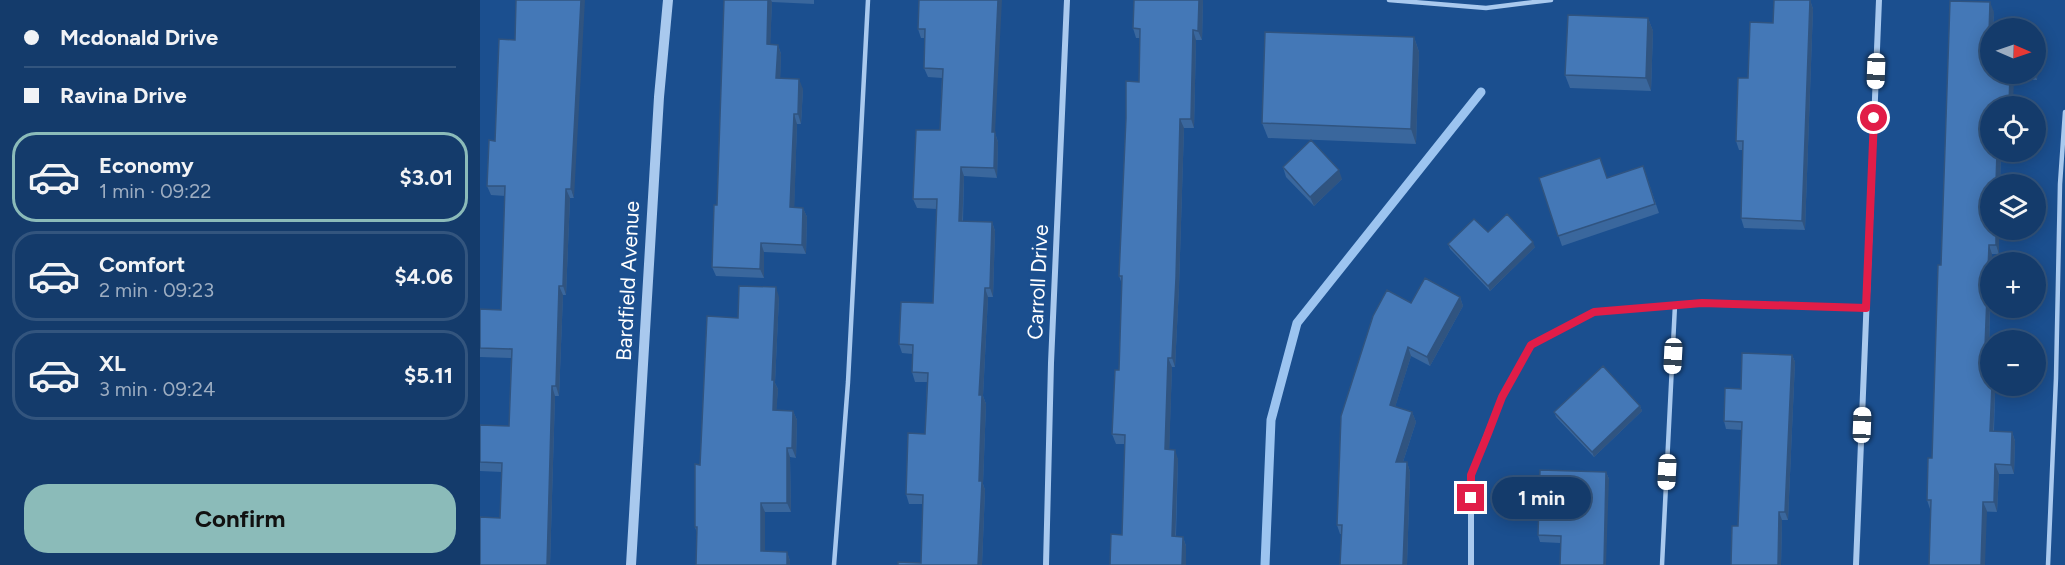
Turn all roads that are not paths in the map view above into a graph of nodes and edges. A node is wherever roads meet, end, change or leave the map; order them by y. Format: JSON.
{"nodes":[{"id":1,"x":668,"y":0,"type":"edge"},
{"id":2,"x":868,"y":0,"type":"edge"},
{"id":3,"x":1067,"y":0,"type":"edge"},
{"id":4,"x":1389,"y":0,"type":"edge"},
{"id":5,"x":1551,"y":0,"type":"edge"},
{"id":6,"x":1879,"y":0,"type":"edge"},
{"id":7,"x":2065,"y":112,"type":"edge"},
{"id":8,"x":1675,"y":306,"type":"junction"},
{"id":9,"x":1866,"y":308,"type":"junction"},
{"id":10,"x":631,"y":565,"type":"edge"},
{"id":11,"x":834,"y":565,"type":"edge"},
{"id":12,"x":1046,"y":565,"type":"edge"},
{"id":13,"x":1471,"y":565,"type":"edge"},
{"id":14,"x":1662,"y":565,"type":"edge"},
{"id":15,"x":1857,"y":565,"type":"edge"},
{"id":16,"x":2048,"y":565,"type":"edge"}],
"edges":[{"from":1,"to":10,"type":"street","name":"Bardfield Avenue"},
{"from":2,"to":11,"type":"lane"},
{"from":3,"to":12,"type":"street","name":"Carroll Drive"},
{"from":4,"to":5,"type":"lane"},
{"from":6,"to":9,"type":"street"},
{"from":7,"to":16,"type":"lane"},
{"from":8,"to":9,"type":"street"},
{"from":8,"to":13,"type":"street"},
{"from":8,"to":14,"type":"lane"},
{"from":9,"to":15,"type":"street"}]}
